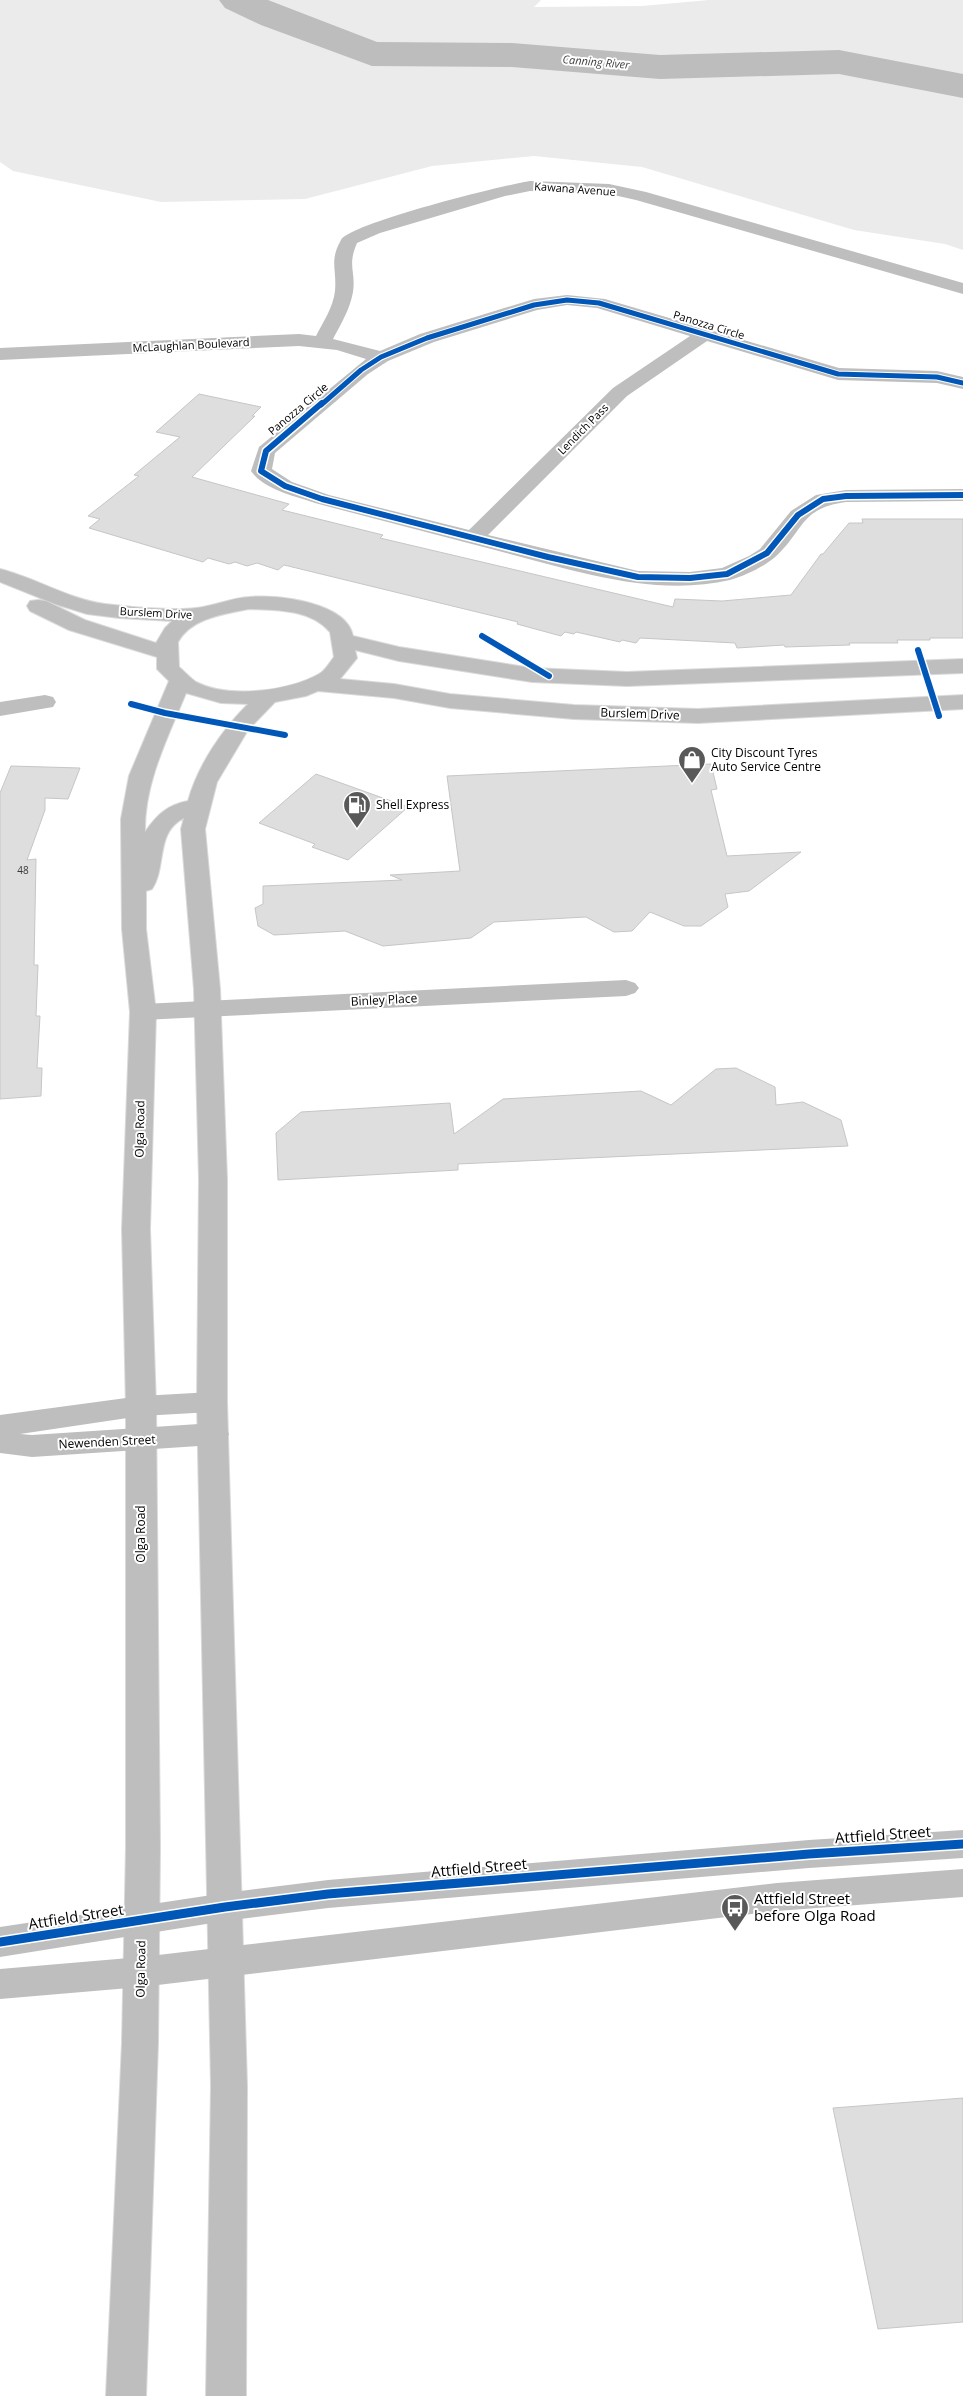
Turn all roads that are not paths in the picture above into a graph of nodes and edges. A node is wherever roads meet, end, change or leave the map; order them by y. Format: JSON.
{"nodes":[{"id":1,"x":963,"y":289,"type":"edge"},
{"id":2,"x":704,"y":335,"type":"junction"},
{"id":3,"x":322,"y":342,"type":"junction"},
{"id":4,"x":0,"y":354,"type":"edge"},
{"id":5,"x":381,"y":357,"type":"junction"},
{"id":6,"x":963,"y":383,"type":"edge"},
{"id":7,"x":963,"y":495,"type":"edge"},
{"id":8,"x":473,"y":538,"type":"junction"},
{"id":9,"x":0,"y":575,"type":"edge"},
{"id":10,"x":0,"y":587,"type":"edge"},
{"id":11,"x":199,"y":615,"type":"junction"},
{"id":12,"x":347,"y":641,"type":"junction"},
{"id":13,"x":164,"y":652,"type":"junction"},
{"id":14,"x":399,"y":654,"type":"junction"},
{"id":15,"x":963,"y":666,"type":"edge"},
{"id":16,"x":532,"y":675,"type":"junction"},
{"id":17,"x":180,"y":681,"type":"junction"},
{"id":18,"x":318,"y":684,"type":"junction"},
{"id":19,"x":266,"y":698,"type":"junction"},
{"id":20,"x":450,"y":701,"type":"junction"},
{"id":21,"x":45,"y":702,"type":"dead end"},
{"id":22,"x":963,"y":702,"type":"edge"},
{"id":23,"x":0,"y":709,"type":"edge"},
{"id":24,"x":797,"y":712,"type":"junction"},
{"id":25,"x":199,"y":806,"type":"junction"},
{"id":26,"x":134,"y":929,"type":"junction"},
{"id":27,"x":626,"y":988,"type":"dead end"},
{"id":28,"x":208,"y":1008,"type":"junction"},
{"id":29,"x":143,"y":1012,"type":"junction"},
{"id":30,"x":212,"y":1402,"type":"junction"},
{"id":31,"x":141,"y":1406,"type":"junction"},
{"id":32,"x":0,"y":1426,"type":"edge"},
{"id":33,"x":214,"y":1434,"type":"junction"},
{"id":34,"x":141,"y":1440,"type":"junction"},
{"id":35,"x":0,"y":1442,"type":"edge"},
{"id":36,"x":963,"y":1844,"type":"edge"},
{"id":37,"x":963,"y":1883,"type":"edge"},
{"id":38,"x":225,"y":1907,"type":"junction"},
{"id":39,"x":141,"y":1921,"type":"junction"},
{"id":40,"x":0,"y":1942,"type":"edge"},
{"id":41,"x":225,"y":1962,"type":"junction"},
{"id":42,"x":141,"y":1972,"type":"junction"},
{"id":43,"x":0,"y":1984,"type":"edge"},
{"id":44,"x":126,"y":2396,"type":"edge"},
{"id":45,"x":226,"y":2396,"type":"edge"}],
"edges":[{"from":1,"to":3,"type":"main road","name":"Kawana Avenue"},
{"from":2,"to":5,"type":"main road","name":"Panozza Circle"},
{"from":2,"to":6,"type":"main road","name":"Panozza Circle"},
{"from":2,"to":8,"type":"main road","name":"Lendich Pass"},
{"from":3,"to":4,"type":"main road","name":"McLaughlan Boulevard"},
{"from":3,"to":5,"type":"main road","name":"McLaughlan Boulevard"},
{"from":5,"to":8,"type":"main road","name":"Panozza Circle"},
{"from":7,"to":8,"type":"main road","name":"Panozza Circle"},
{"from":9,"to":11,"type":"main road","name":"Burslem Drive"},
{"from":10,"to":13,"type":"main road","name":"Burslem Drive"},
{"from":11,"to":12,"type":"main road","name":"Burslem Drive"},
{"from":11,"to":13,"type":"main road","name":"Burslem Drive"},
{"from":12,"to":14,"type":"main road"},
{"from":12,"to":18,"type":"main road","name":"Burslem Drive"},
{"from":13,"to":17,"type":"main road","name":"Burslem Drive"},
{"from":14,"to":16,"type":"main road"},
{"from":14,"to":20,"type":"main road"},
{"from":15,"to":16,"type":"main road"},
{"from":16,"to":24,"type":"main road"},
{"from":17,"to":19,"type":"main road","name":"Burslem Drive"},
{"from":17,"to":26,"type":"main road","name":"Olga Road"},
{"from":18,"to":19,"type":"main road","name":"Burslem Drive"},
{"from":18,"to":20,"type":"main road","name":"Burslem Drive"},
{"from":19,"to":25,"type":"main road"},
{"from":20,"to":24,"type":"main road","name":"Burslem Drive"},
{"from":21,"to":23,"type":"main road"},
{"from":22,"to":24,"type":"main road","name":"Burslem Drive"},
{"from":25,"to":26,"type":"main road"},
{"from":25,"to":28,"type":"main road"},
{"from":26,"to":29,"type":"main road","name":"Olga Road"},
{"from":27,"to":28,"type":"main road","name":"Binley Place"},
{"from":28,"to":29,"type":"main road","name":"Binley Place"},
{"from":28,"to":30,"type":"main road"},
{"from":29,"to":31,"type":"main road","name":"Olga Road"},
{"from":30,"to":31,"type":"main road"},
{"from":30,"to":33,"type":"main road"},
{"from":31,"to":32,"type":"main road"},
{"from":31,"to":34,"type":"main road","name":"Olga Road"},
{"from":33,"to":34,"type":"main road","name":"Newenden Street"},
{"from":33,"to":38,"type":"main road"},
{"from":34,"to":35,"type":"main road","name":"Newenden Street"},
{"from":34,"to":39,"type":"main road","name":"Olga Road"},
{"from":36,"to":38,"type":"main road","name":"Attfield Street"},
{"from":37,"to":41,"type":"main road"},
{"from":38,"to":39,"type":"main road","name":"Attfield Street"},
{"from":38,"to":41,"type":"main road"},
{"from":39,"to":40,"type":"main road","name":"Attfield Street"},
{"from":39,"to":42,"type":"main road","name":"Olga Road"},
{"from":41,"to":42,"type":"main road"},
{"from":41,"to":45,"type":"main road"},
{"from":42,"to":43,"type":"main road"},
{"from":42,"to":44,"type":"main road","name":"Olga Road"}]}
